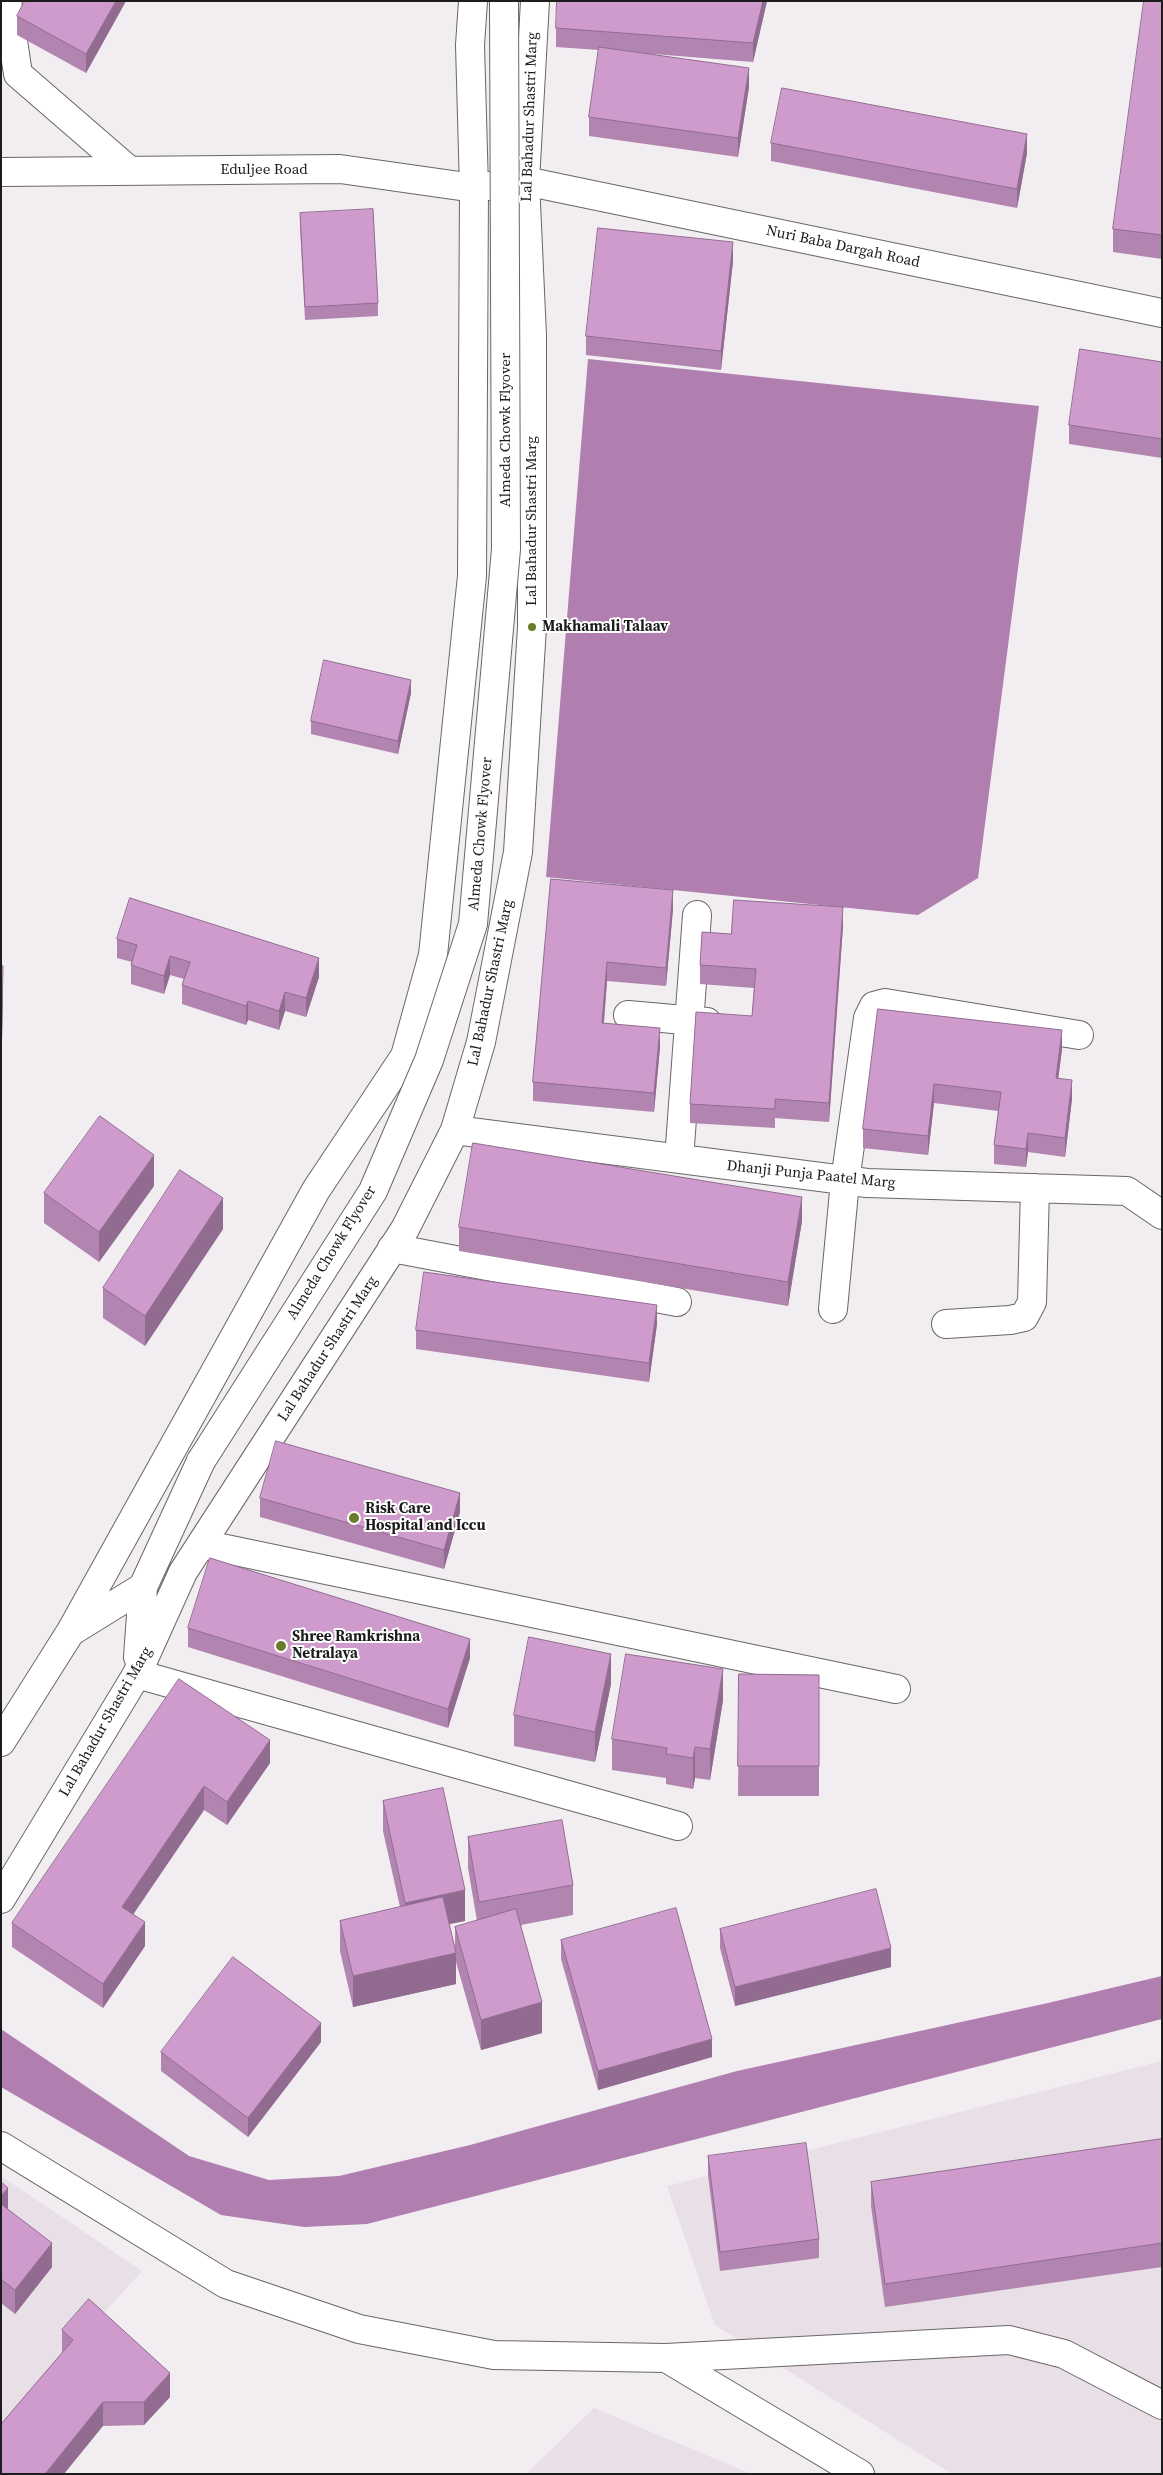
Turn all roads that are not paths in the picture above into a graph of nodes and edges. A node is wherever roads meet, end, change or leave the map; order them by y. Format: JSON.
{"nodes":[{"id":1,"x":7,"y":1,"type":"edge"},
{"id":2,"x":473,"y":1,"type":"edge"},
{"id":3,"x":504,"y":1,"type":"edge"},
{"id":4,"x":535,"y":1,"type":"edge"},
{"id":5,"x":130,"y":170,"type":"junction"},
{"id":6,"x":1,"y":172,"type":"edge"},
{"id":7,"x":525,"y":181,"type":"junction"},
{"id":8,"x":474,"y":188,"type":"junction"},
{"id":9,"x":1162,"y":313,"type":"edge"},
{"id":10,"x":697,"y":915,"type":"dead end"},
{"id":11,"x":628,"y":1015,"type":"dead end"},
{"id":12,"x":688,"y":1020,"type":"junction"},
{"id":13,"x":730,"y":1025,"type":"edge"},
{"id":14,"x":1079,"y":1035,"type":"dead end"},
{"id":15,"x":455,"y":1130,"type":"junction"},
{"id":16,"x":678,"y":1159,"type":"junction"},
{"id":17,"x":845,"y":1181,"type":"junction"},
{"id":18,"x":1035,"y":1188,"type":"junction"},
{"id":19,"x":1162,"y":1216,"type":"edge"},
{"id":20,"x":392,"y":1248,"type":"junction"},
{"id":21,"x":677,"y":1302,"type":"dead end"},
{"id":22,"x":833,"y":1309,"type":"dead end"},
{"id":23,"x":946,"y":1324,"type":"dead end"},
{"id":24,"x":202,"y":1544,"type":"junction"},
{"id":25,"x":142,"y":1586,"type":"junction"},
{"id":26,"x":71,"y":1632,"type":"junction"},
{"id":27,"x":137,"y":1674,"type":"junction"},
{"id":28,"x":896,"y":1689,"type":"dead end"},
{"id":29,"x":1,"y":1742,"type":"edge"},
{"id":30,"x":678,"y":1826,"type":"dead end"},
{"id":31,"x":1,"y":1899,"type":"edge"},
{"id":32,"x":1,"y":2146,"type":"edge"},
{"id":33,"x":666,"y":2358,"type":"junction"},
{"id":34,"x":1162,"y":2405,"type":"edge"},
{"id":35,"x":860,"y":2474,"type":"edge"}],
"edges":[{"from":1,"to":5,"type":"street"},
{"from":2,"to":8,"type":"street"},
{"from":3,"to":25,"type":"street","name":"Almeda Chowk Flyover","bridge":true},
{"from":4,"to":7,"type":"street","name":"Lal Bahadur Shastri Marg"},
{"from":5,"to":6,"type":"street","name":"Eduljee Road"},
{"from":5,"to":8,"type":"street","name":"Eduljee Road"},
{"from":7,"to":8,"type":"street","name":"Eduljee Road"},
{"from":7,"to":9,"type":"street","name":"Nuri Baba Dargah Road"},
{"from":7,"to":15,"type":"street","name":"Lal Bahadur Shastri Marg"},
{"from":8,"to":26,"type":"street"},
{"from":10,"to":12,"type":"street"},
{"from":11,"to":12,"type":"street"},
{"from":12,"to":13,"type":"street"},
{"from":12,"to":16,"type":"street"},
{"from":14,"to":17,"type":"street"},
{"from":15,"to":16,"type":"street","name":"Dhanji Punja Paatel Marg"},
{"from":15,"to":20,"type":"street","name":"Lal Bahadur Shastri Marg"},
{"from":16,"to":17,"type":"street","name":"Dhanji Punja Paatel Marg"},
{"from":17,"to":18,"type":"street","name":"Dhanji Punja Paatel Marg"},
{"from":17,"to":22,"type":"street"},
{"from":18,"to":19,"type":"street","name":"Dhanji Punja Paatel Marg"},
{"from":18,"to":23,"type":"street"},
{"from":20,"to":21,"type":"street"},
{"from":20,"to":24,"type":"street","name":"Lal Bahadur Shastri Marg"},
{"from":24,"to":27,"type":"street","name":"Lal Bahadur Shastri Marg"},
{"from":24,"to":28,"type":"street"},
{"from":25,"to":26,"type":"street"},
{"from":25,"to":27,"type":"street","name":"Almeda Chowk Flyover"},
{"from":26,"to":29,"type":"street"},
{"from":27,"to":30,"type":"street"},
{"from":27,"to":31,"type":"street","name":"Lal Bahadur Shastri Marg"},
{"from":32,"to":33,"type":"street"},
{"from":33,"to":34,"type":"street"},
{"from":33,"to":35,"type":"street"}]}
